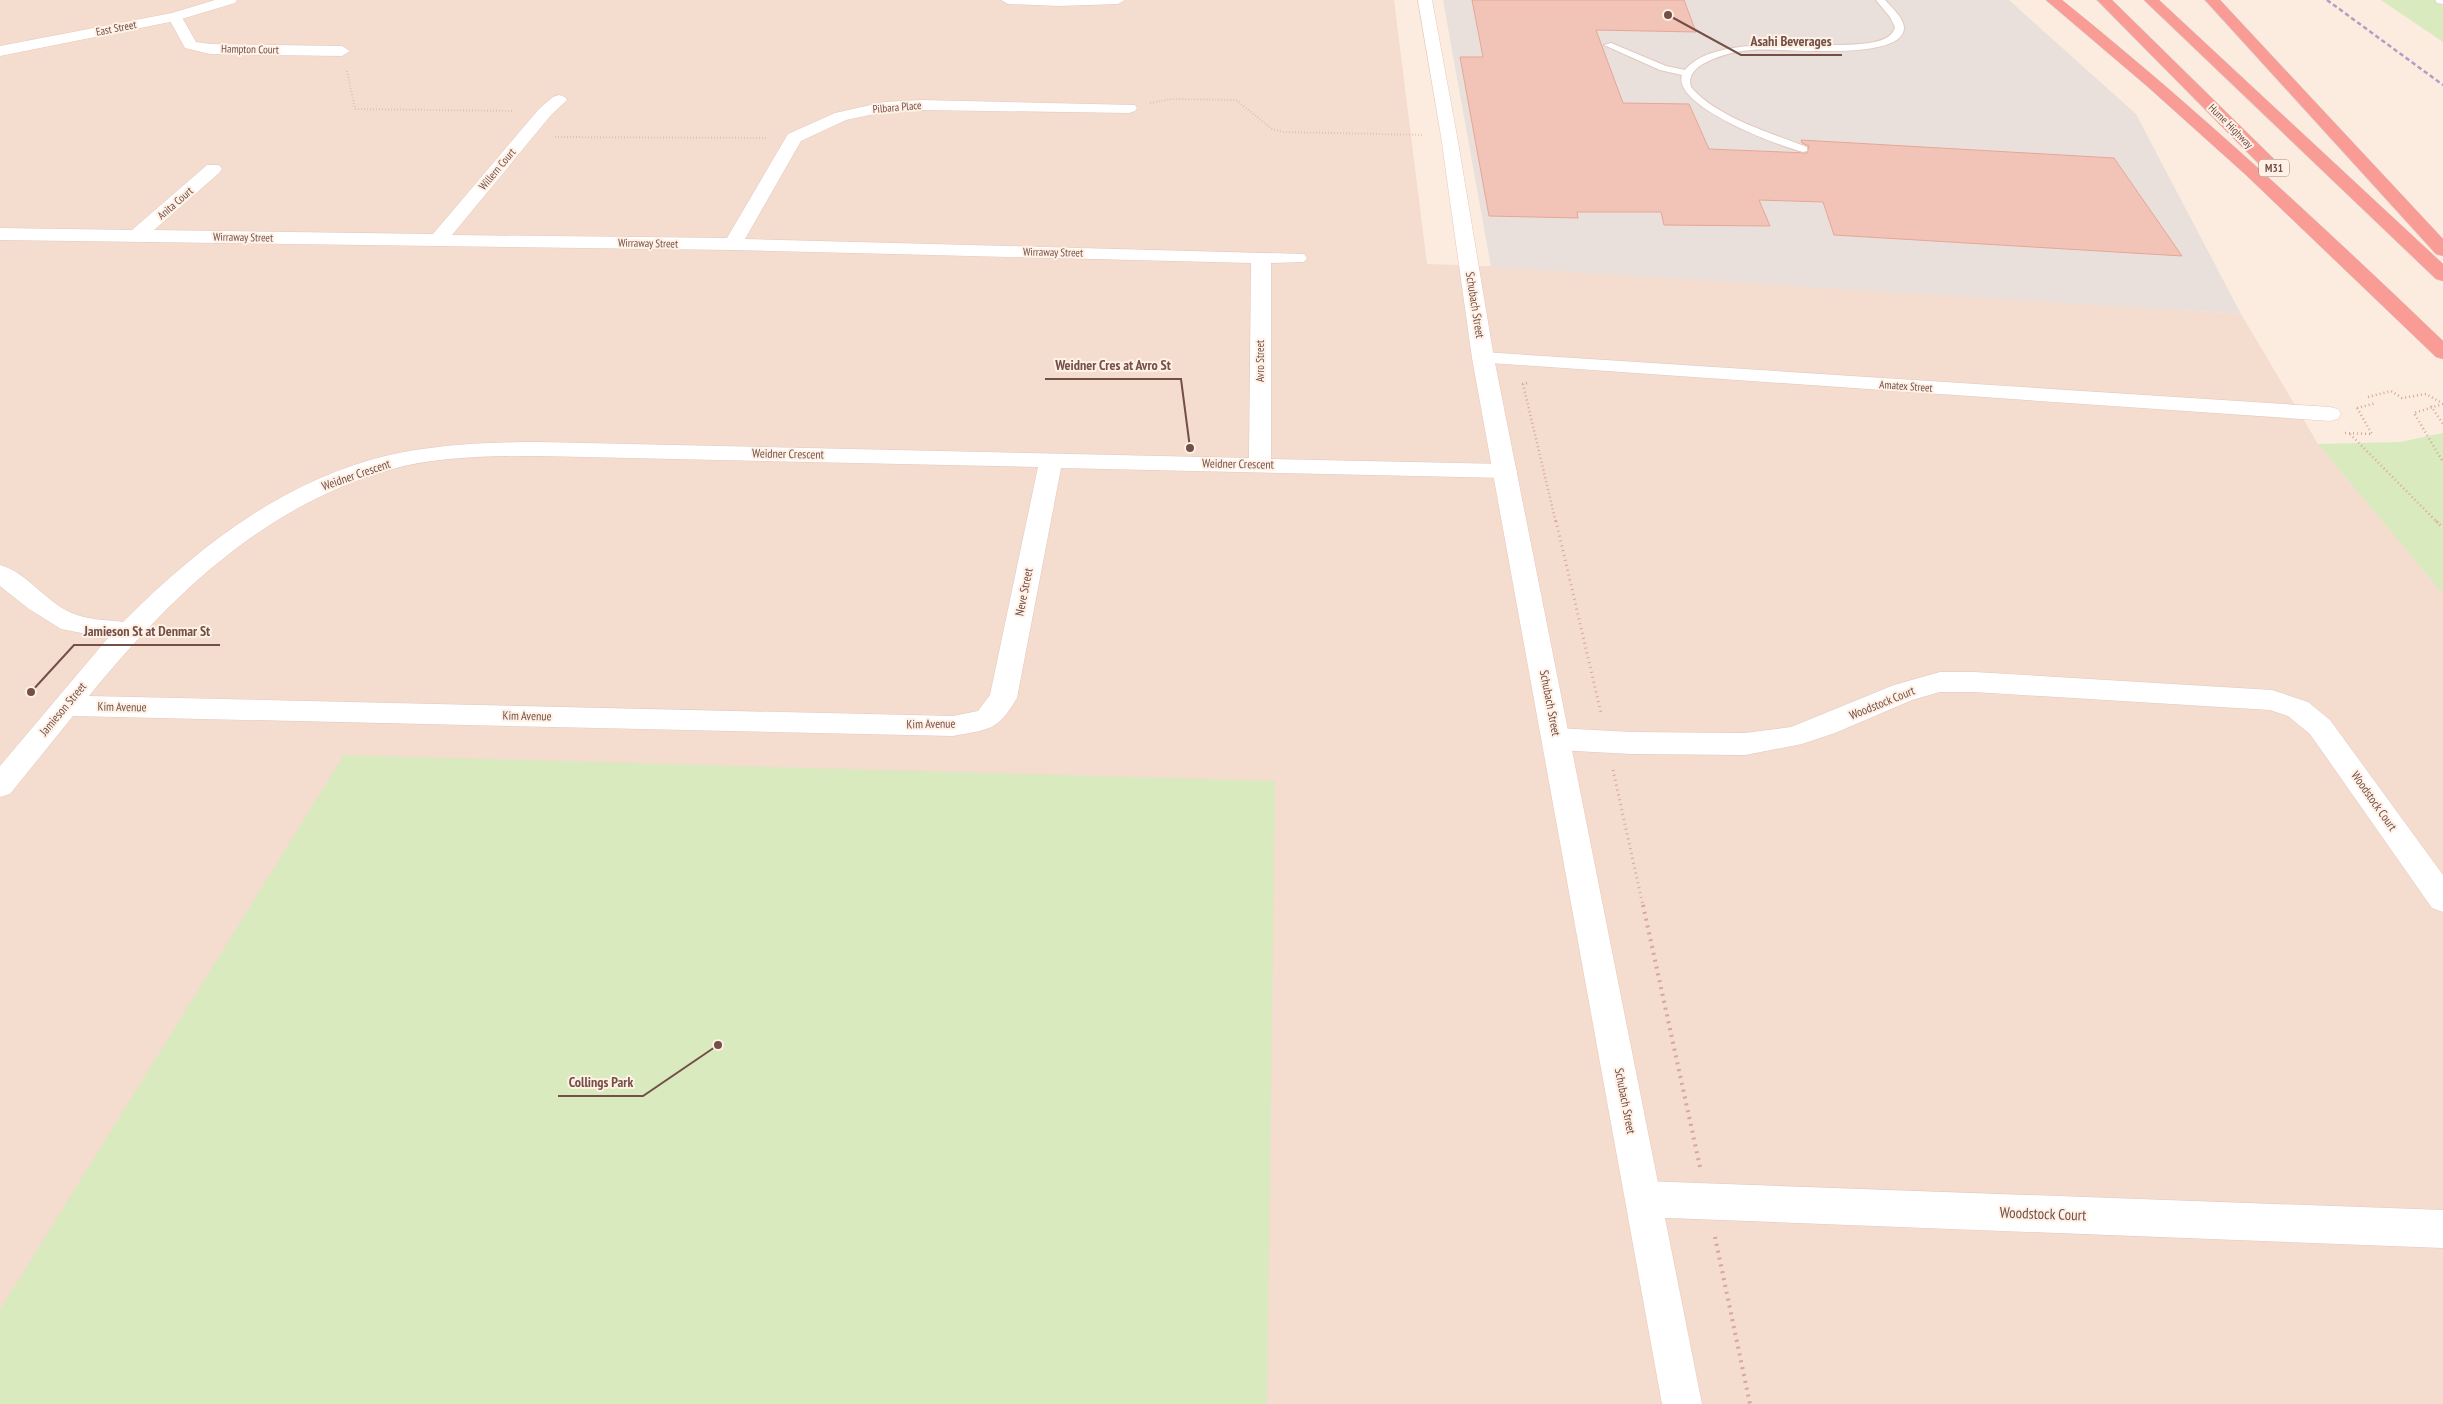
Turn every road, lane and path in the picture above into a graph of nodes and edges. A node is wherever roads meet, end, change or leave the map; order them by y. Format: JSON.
{"nodes":[{"id":1,"x":230,"y":0,"type":"edge"},
{"id":2,"x":1008,"y":0,"type":"edge"},
{"id":3,"x":1118,"y":0,"type":"edge"},
{"id":4,"x":1425,"y":0,"type":"edge"},
{"id":5,"x":1880,"y":0,"type":"edge"},
{"id":6,"x":2053,"y":0,"type":"edge"},
{"id":7,"x":2104,"y":0,"type":"edge"},
{"id":8,"x":2151,"y":0,"type":"edge"},
{"id":9,"x":2212,"y":0,"type":"edge"},
{"id":10,"x":175,"y":17,"type":"junction"},
{"id":11,"x":1608,"y":45,"type":"dead end"},
{"id":12,"x":0,"y":51,"type":"edge"},
{"id":13,"x":342,"y":51,"type":"joint"},
{"id":14,"x":1687,"y":73,"type":"junction"},
{"id":15,"x":559,"y":100,"type":"dead end"},
{"id":16,"x":1129,"y":108,"type":"joint"},
{"id":17,"x":541,"y":117,"type":"junction"},
{"id":18,"x":1449,"y":136,"type":"junction"},
{"id":19,"x":794,"y":138,"type":"junction"},
{"id":20,"x":1803,"y":149,"type":"dead end"},
{"id":21,"x":213,"y":169,"type":"dead end"},
{"id":22,"x":137,"y":236,"type":"junction"},
{"id":23,"x":7,"y":239,"type":"edge"},
{"id":24,"x":437,"y":240,"type":"junction"},
{"id":25,"x":733,"y":244,"type":"junction"},
{"id":26,"x":2443,"y":250,"type":"edge"},
{"id":27,"x":1261,"y":257,"type":"junction"},
{"id":28,"x":1297,"y":258,"type":"dead end"},
{"id":29,"x":2443,"y":275,"type":"edge"},
{"id":30,"x":2443,"y":336,"type":"edge"},
{"id":31,"x":2443,"y":353,"type":"edge"},
{"id":32,"x":1483,"y":358,"type":"junction"},
{"id":33,"x":1532,"y":381,"type":"dead end"},
{"id":34,"x":2443,"y":404,"type":"edge"},
{"id":35,"x":2431,"y":406,"type":"junction"},
{"id":36,"x":2335,"y":423,"type":"junction"},
{"id":37,"x":2443,"y":424,"type":"edge"},
{"id":38,"x":2349,"y":434,"type":"junction"},
{"id":39,"x":1051,"y":460,"type":"junction"},
{"id":40,"x":2443,"y":462,"type":"edge"},
{"id":41,"x":1260,"y":464,"type":"junction"},
{"id":42,"x":1505,"y":471,"type":"junction"},
{"id":43,"x":2443,"y":528,"type":"edge"},
{"id":44,"x":0,"y":572,"type":"edge"},
{"id":45,"x":127,"y":632,"type":"junction"},
{"id":46,"x":66,"y":706,"type":"junction"},
{"id":47,"x":986,"y":719,"type":"joint"},
{"id":48,"x":1557,"y":739,"type":"junction"},
{"id":49,"x":1608,"y":742,"type":"junction"},
{"id":50,"x":0,"y":786,"type":"edge"},
{"id":51,"x":2443,"y":899,"type":"edge"},
{"id":52,"x":1644,"y":1199,"type":"junction"},
{"id":53,"x":1708,"y":1202,"type":"junction"},
{"id":54,"x":2443,"y":1229,"type":"edge"},
{"id":55,"x":1682,"y":1404,"type":"edge"},
{"id":56,"x":1750,"y":1404,"type":"edge"}],
"edges":[{"from":1,"to":10,"type":"street","name":"East Street"},
{"from":2,"to":3,"type":"street"},
{"from":4,"to":18,"type":"street","name":"Schubach Street"},
{"from":5,"to":14,"type":"lane"},
{"from":6,"to":31,"type":"highway"},
{"from":7,"to":30,"type":"highway","name":"Hume Highway","number":"M31"},
{"from":8,"to":29,"type":"highway"},
{"from":9,"to":26,"type":"highway"},
{"from":10,"to":12,"type":"street","name":"East Street"},
{"from":10,"to":13,"type":"street","name":"Hampton Court"},
{"from":11,"to":14,"type":"lane"},
{"from":13,"to":17,"type":"path"},
{"from":14,"to":20,"type":"lane"},
{"from":15,"to":17,"type":"street","name":"Willern Court"},
{"from":16,"to":18,"type":"path"},
{"from":16,"to":19,"type":"street","name":"Pilbara Place"},
{"from":17,"to":19,"type":"path"},
{"from":17,"to":24,"type":"street","name":"Willern Court"},
{"from":18,"to":32,"type":"street","name":"Schubach Street"},
{"from":19,"to":25,"type":"street"},
{"from":21,"to":22,"type":"street","name":"Anita Court"},
{"from":22,"to":23,"type":"street","name":"Wirraway Street"},
{"from":22,"to":24,"type":"street","name":"Wirraway Street"},
{"from":24,"to":25,"type":"street","name":"Wirraway Street"},
{"from":25,"to":27,"type":"street","name":"Wirraway Street"},
{"from":27,"to":28,"type":"street","name":"Wirraway Street"},
{"from":27,"to":41,"type":"street","name":"Avro Street"},
{"from":32,"to":36,"type":"street","name":"Amatex Street"},
{"from":32,"to":42,"type":"street","name":"Schubach Street"},
{"from":33,"to":49,"type":"path"},
{"from":34,"to":35,"type":"path"},
{"from":34,"to":38,"type":"path"},
{"from":35,"to":37,"type":"path"},
{"from":35,"to":40,"type":"path"},
{"from":36,"to":38,"type":"path"},
{"from":36,"to":38,"type":"path"},
{"from":38,"to":43,"type":"path"},
{"from":39,"to":41,"type":"street","name":"Weidner Crescent"},
{"from":39,"to":45,"type":"street","name":"Weidner Crescent"},
{"from":39,"to":47,"type":"street","name":"Neve Street"},
{"from":41,"to":42,"type":"street","name":"Weidner Crescent"},
{"from":42,"to":48,"type":"street","name":"Schubach Street"},
{"from":44,"to":45,"type":"street"},
{"from":45,"to":46,"type":"street","name":"Jamieson Street"},
{"from":46,"to":47,"type":"street","name":"Kim Avenue"},
{"from":46,"to":50,"type":"street","name":"Jamieson Street"},
{"from":48,"to":49,"type":"street","name":"Woodstock Court"},
{"from":48,"to":52,"type":"street","name":"Schubach Street"},
{"from":49,"to":51,"type":"street","name":"Woodstock Court"},
{"from":49,"to":53,"type":"path"},
{"from":52,"to":53,"type":"street","name":"Woodstock Court"},
{"from":52,"to":55,"type":"street","name":"Schubach Street"},
{"from":53,"to":54,"type":"street","name":"Woodstock Court"},
{"from":53,"to":56,"type":"path"}]}
